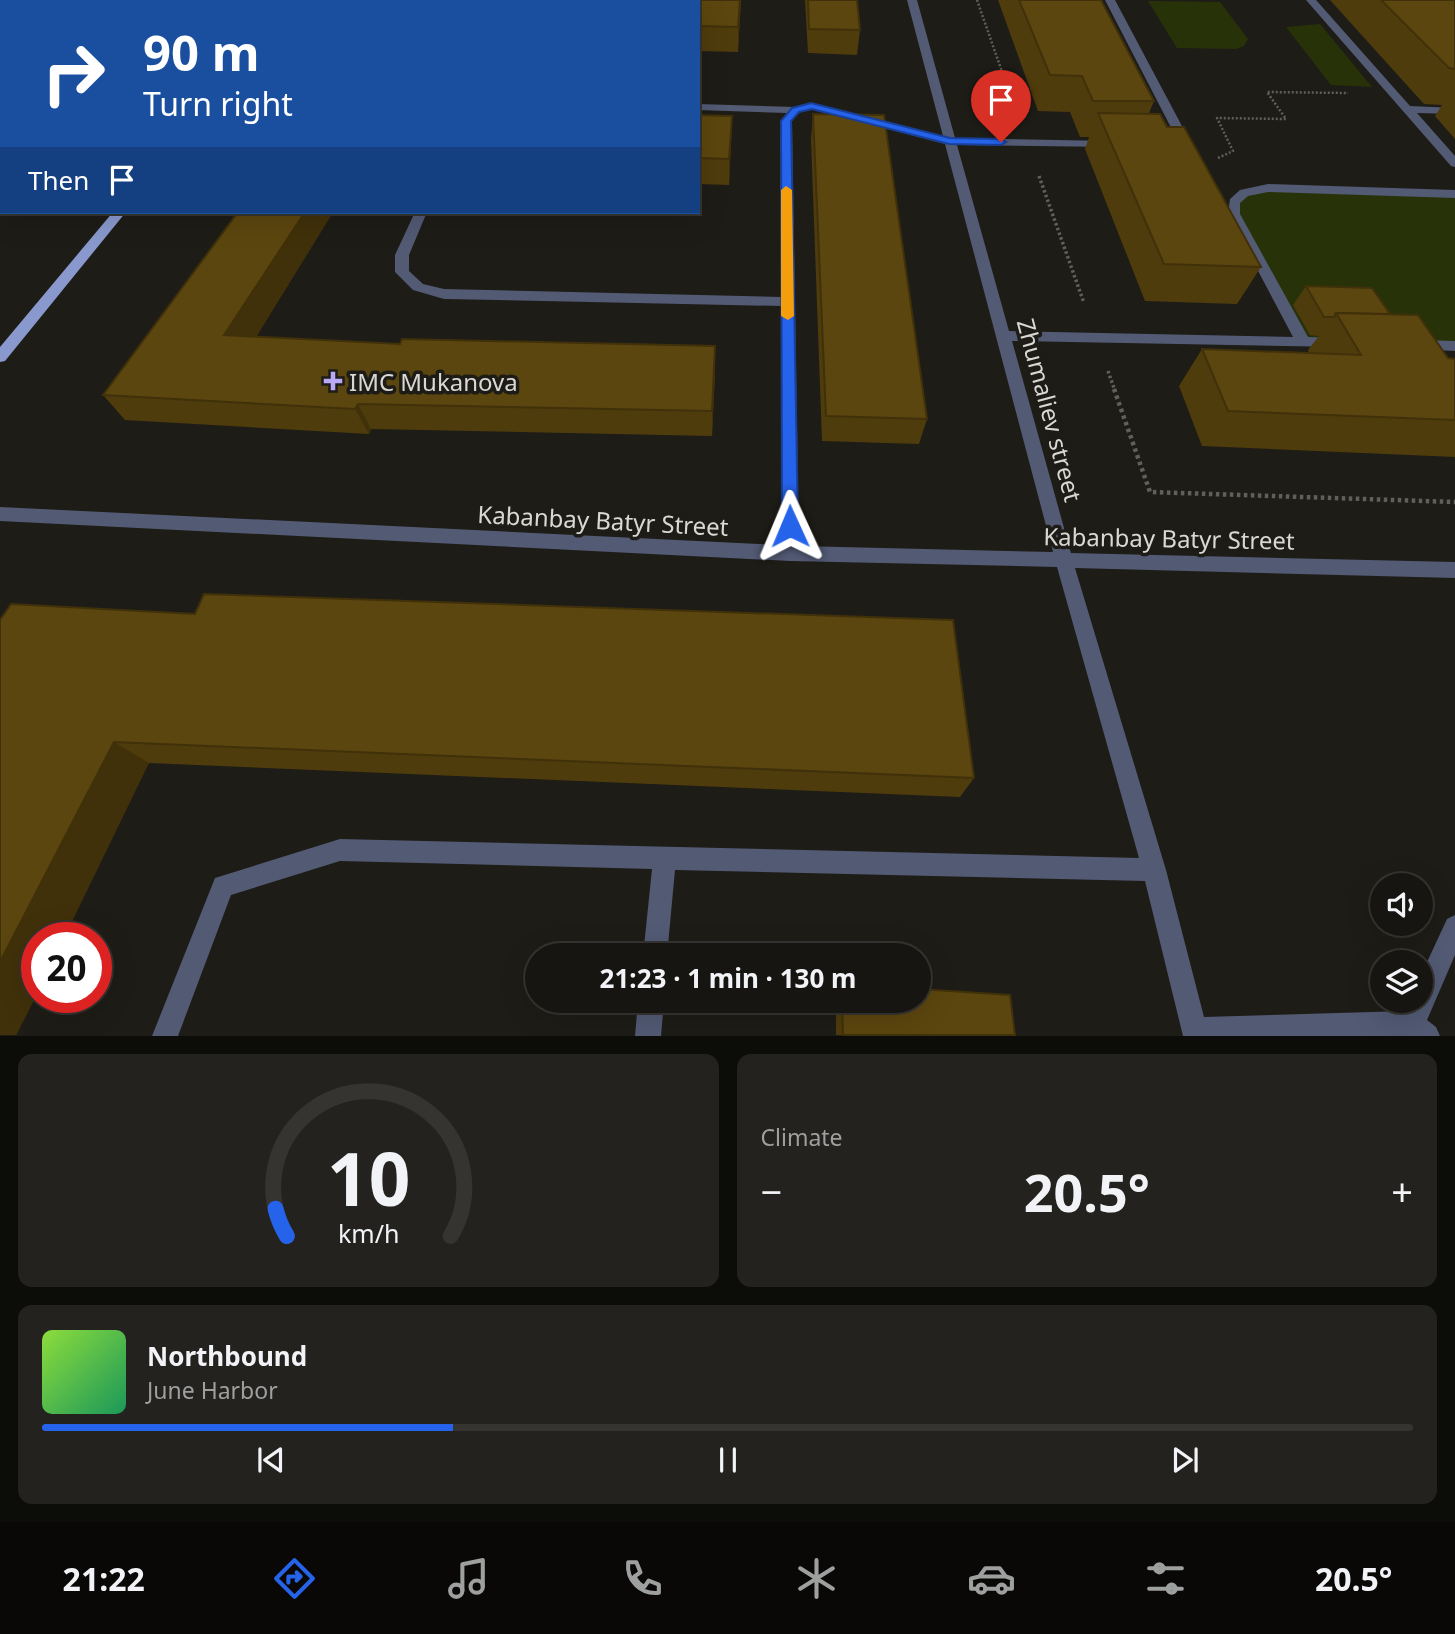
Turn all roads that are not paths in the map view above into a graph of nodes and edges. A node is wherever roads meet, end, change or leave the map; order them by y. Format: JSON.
{"nodes":[{"id":1,"x":912,"y":0,"type":"edge"},
{"id":2,"x":1110,"y":0,"type":"edge"},
{"id":3,"x":1311,"y":0,"type":"edge"},
{"id":4,"x":700,"y":107,"type":"edge"},
{"id":5,"x":795,"y":110,"type":"junction"},
{"id":6,"x":1408,"y":110,"type":"junction"},
{"id":7,"x":1455,"y":111,"type":"edge"},
{"id":8,"x":949,"y":141,"type":"junction"},
{"id":9,"x":1120,"y":144,"type":"edge"},
{"id":10,"x":1173,"y":145,"type":"edge"},
{"id":11,"x":1455,"y":163,"type":"edge"},
{"id":12,"x":1455,"y":194,"type":"edge"},
{"id":13,"x":118,"y":214,"type":"edge"},
{"id":14,"x":420,"y":214,"type":"edge"},
{"id":15,"x":788,"y":302,"type":"junction"},
{"id":16,"x":1005,"y":336,"type":"junction"},
{"id":17,"x":1303,"y":342,"type":"junction"},
{"id":18,"x":1355,"y":343,"type":"edge"},
{"id":19,"x":1405,"y":345,"type":"edge"},
{"id":20,"x":1455,"y":346,"type":"edge"},
{"id":21,"x":0,"y":357,"type":"edge"},
{"id":22,"x":0,"y":514,"type":"edge"},
{"id":23,"x":790,"y":553,"type":"junction"},
{"id":24,"x":1064,"y":560,"type":"junction"},
{"id":25,"x":1455,"y":570,"type":"edge"},
{"id":26,"x":664,"y":859,"type":"junction"},
{"id":27,"x":1154,"y":870,"type":"junction"},
{"id":28,"x":1455,"y":927,"type":"edge"},
{"id":29,"x":656,"y":943,"type":"edge"},
{"id":30,"x":650,"y":1013,"type":"edge"},
{"id":31,"x":1419,"y":1030,"type":"edge"},
{"id":32,"x":1195,"y":1033,"type":"edge"},
{"id":33,"x":165,"y":1035,"type":"edge"},
{"id":34,"x":648,"y":1035,"type":"edge"}],
"edges":[{"from":1,"to":8,"type":"street","name":"Zhumaliev street"},
{"from":2,"to":10,"type":"street"},
{"from":3,"to":6,"type":"street"},
{"from":4,"to":5,"type":"street"},
{"from":5,"to":8,"type":"street"},
{"from":5,"to":15,"type":"street"},
{"from":6,"to":7,"type":"street"},
{"from":6,"to":11,"type":"street"},
{"from":8,"to":9,"type":"street"},
{"from":8,"to":16,"type":"street","name":"Zhumaliev street"},
{"from":12,"to":17,"type":"street"},
{"from":13,"to":21,"type":"main road"},
{"from":14,"to":15,"type":"street"},
{"from":15,"to":23,"type":"street"},
{"from":16,"to":17,"type":"street"},
{"from":16,"to":24,"type":"street","name":"Zhumaliev street"},
{"from":17,"to":18,"type":"street"},
{"from":19,"to":20,"type":"street"},
{"from":22,"to":23,"type":"street","name":"Kabanbay Batyr Street"},
{"from":23,"to":24,"type":"street","name":"Kabanbay Batyr Street"},
{"from":24,"to":25,"type":"street","name":"Kabanbay Batyr Street"},
{"from":24,"to":27,"type":"street","name":"Zhumaliev street"},
{"from":26,"to":27,"type":"street"},
{"from":26,"to":29,"type":"street"},
{"from":26,"to":33,"type":"street"},
{"from":27,"to":32,"type":"street","name":"Zhumaliev street"},
{"from":28,"to":31,"type":"street"},
{"from":30,"to":34,"type":"street"},
{"from":31,"to":32,"type":"street"}]}
